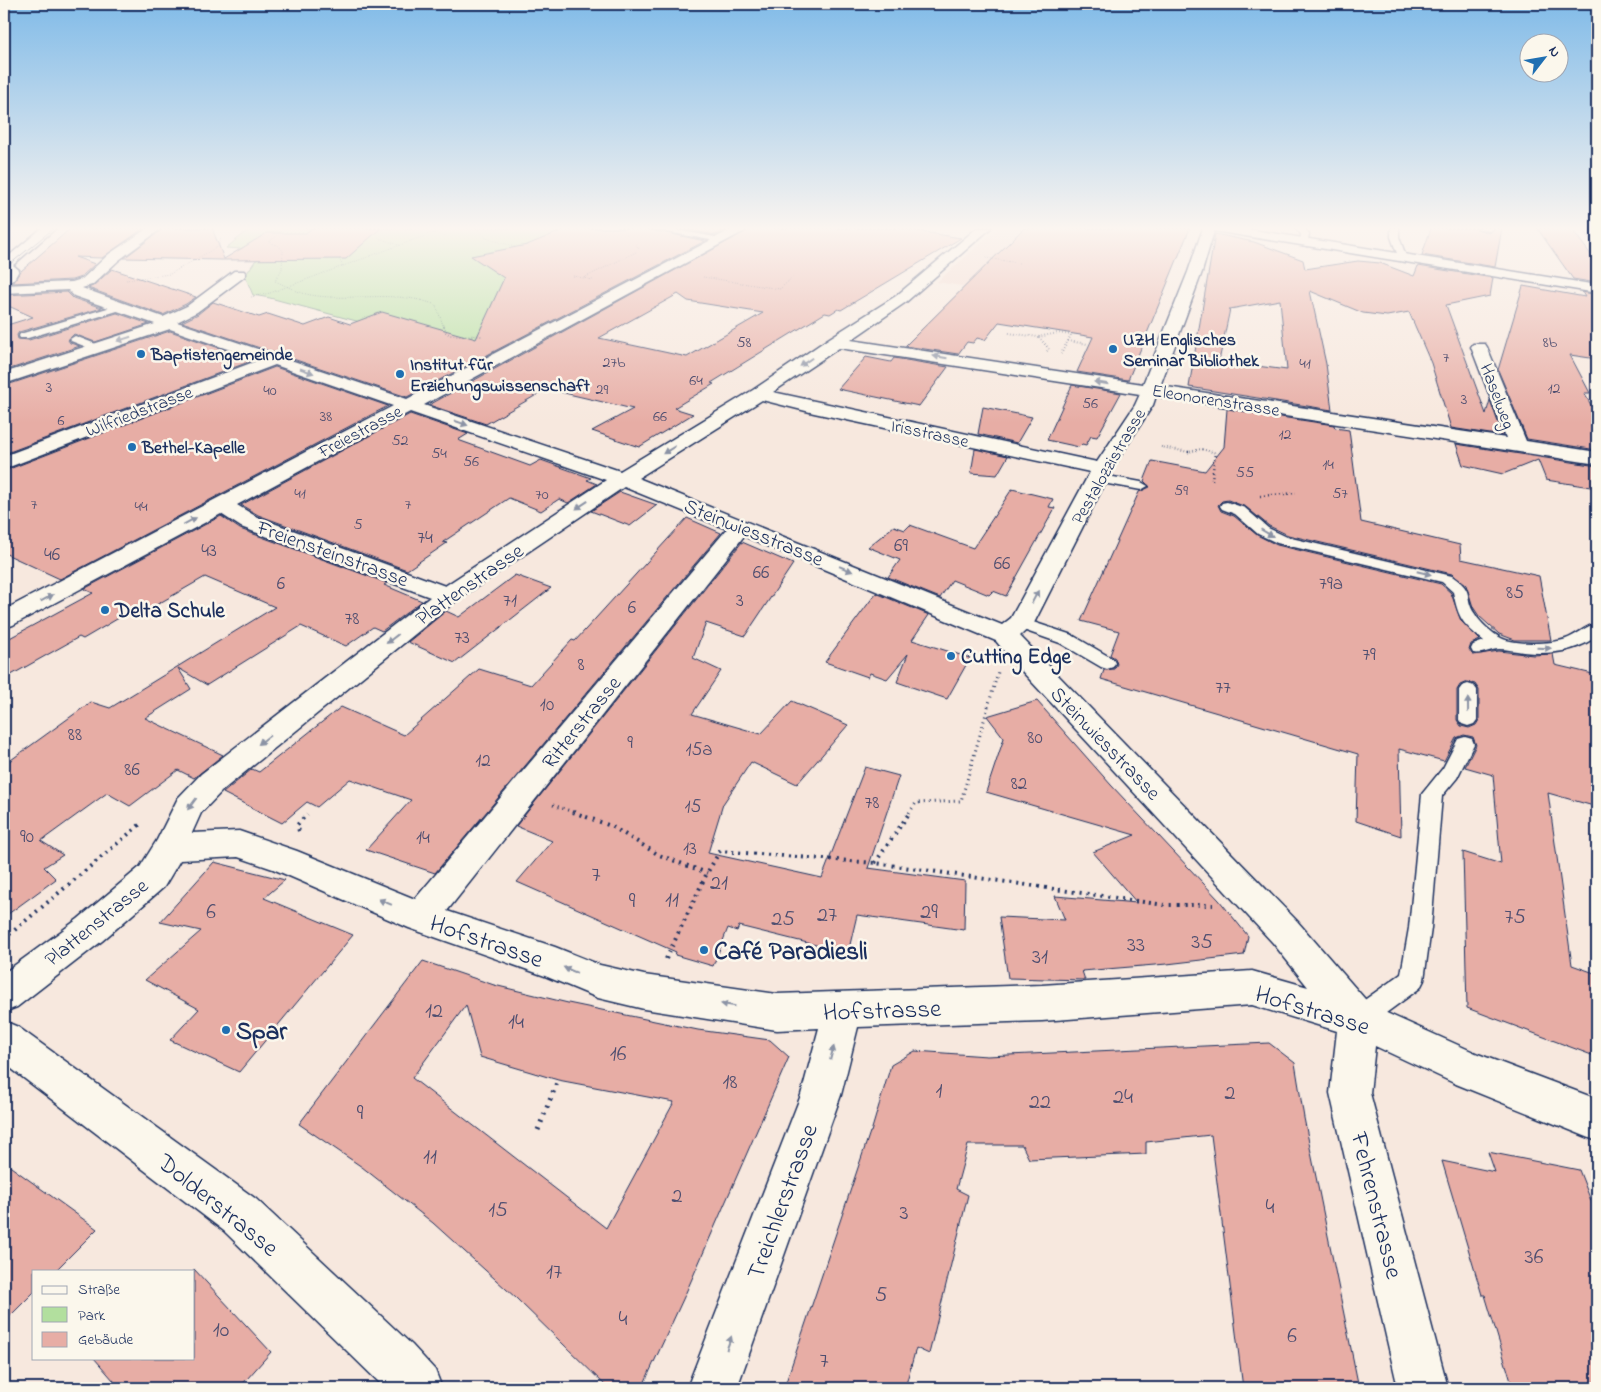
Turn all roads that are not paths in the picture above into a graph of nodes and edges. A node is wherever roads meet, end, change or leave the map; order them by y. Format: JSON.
{"nodes":[{"id":1,"x":82,"y":293,"type":"edge"},
{"id":2,"x":213,"y":293,"type":"edge"},
{"id":3,"x":621,"y":293,"type":"edge"},
{"id":4,"x":908,"y":293,"type":"edge"},
{"id":5,"x":1187,"y":293,"type":"edge"},
{"id":6,"x":121,"y":307,"type":"junction"},
{"id":7,"x":167,"y":323,"type":"junction"},
{"id":8,"x":24,"y":336,"type":"dead end"},
{"id":9,"x":75,"y":339,"type":"dead end"},
{"id":10,"x":834,"y":342,"type":"junction"},
{"id":11,"x":1479,"y":347,"type":"dead end"},
{"id":12,"x":97,"y":348,"type":"junction"},
{"id":13,"x":274,"y":360,"type":"junction"},
{"id":14,"x":4,"y":379,"type":"edge"},
{"id":15,"x":1149,"y":389,"type":"junction"},
{"id":16,"x":759,"y":394,"type":"junction"},
{"id":17,"x":408,"y":406,"type":"junction"},
{"id":18,"x":1518,"y":445,"type":"junction"},
{"id":19,"x":1597,"y":458,"type":"edge"},
{"id":20,"x":4,"y":463,"type":"edge"},
{"id":21,"x":1099,"y":474,"type":"junction"},
{"id":22,"x":623,"y":479,"type":"junction"},
{"id":23,"x":1141,"y":486,"type":"dead end"},
{"id":24,"x":219,"y":506,"type":"junction"},
{"id":25,"x":1227,"y":506,"type":"dead end"},
{"id":26,"x":741,"y":526,"type":"junction"},
{"id":27,"x":448,"y":595,"type":"junction"},
{"id":28,"x":4,"y":620,"type":"edge"},
{"id":29,"x":1597,"y":628,"type":"edge"},
{"id":30,"x":1009,"y":640,"type":"junction"},
{"id":31,"x":1496,"y":642,"type":"junction"},
{"id":32,"x":1479,"y":649,"type":"dead end"},
{"id":33,"x":1107,"y":663,"type":"dead end"},
{"id":34,"x":1468,"y":690,"type":"dead end"},
{"id":35,"x":1468,"y":720,"type":"dead end"},
{"id":36,"x":1465,"y":744,"type":"dead end"},
{"id":37,"x":170,"y":847,"type":"junction"},
{"id":38,"x":421,"y":917,"type":"junction"},
{"id":39,"x":4,"y":995,"type":"edge"},
{"id":40,"x":843,"y":1011,"type":"junction"},
{"id":41,"x":1358,"y":1019,"type":"junction"},
{"id":42,"x":4,"y":1040,"type":"edge"},
{"id":43,"x":1597,"y":1120,"type":"edge"},
{"id":44,"x":417,"y":1388,"type":"edge"},
{"id":45,"x":712,"y":1388,"type":"edge"},
{"id":46,"x":1423,"y":1388,"type":"edge"}],
"edges":[{"from":1,"to":6,"type":"street","name":"Steinwiesstrasse"},
{"from":2,"to":7,"type":"street"},
{"from":3,"to":17,"type":"street","name":"Freiestrasse"},
{"from":4,"to":10,"type":"street","name":"Plattenstrasse"},
{"from":5,"to":15,"type":"street","name":"Pestalozzistrasse"},
{"from":6,"to":7,"type":"street","name":"Steinwiesstrasse"},
{"from":6,"to":8,"type":"lane"},
{"from":7,"to":12,"type":"street","one_way":true},
{"from":7,"to":13,"type":"street","name":"Steinwiesstrasse"},
{"from":9,"to":12,"type":"lane"},
{"from":15,"to":10,"type":"street","name":"Eleonorenstrasse","one_way":true},
{"from":10,"to":16,"type":"street","name":"Plattenstrasse","one_way":true},
{"from":11,"to":18,"type":"street","name":"Haselweg"},
{"from":12,"to":14,"type":"street"},
{"from":13,"to":17,"type":"street","name":"Steinwiesstrasse","one_way":true},
{"from":13,"to":20,"type":"street","name":"Wilfriedstrasse"},
{"from":15,"to":18,"type":"street","name":"Eleonorenstrasse"},
{"from":15,"to":21,"type":"street","name":"Pestalozzistrasse"},
{"from":16,"to":21,"type":"street","name":"Irisstrasse"},
{"from":16,"to":22,"type":"street","name":"Plattenstrasse","one_way":true},
{"from":17,"to":22,"type":"street","name":"Steinwiesstrasse","one_way":true},
{"from":17,"to":24,"type":"street","name":"Freiestrasse"},
{"from":18,"to":19,"type":"street","name":"Eleonorenstrasse"},
{"from":21,"to":23,"type":"lane"},
{"from":30,"to":21,"type":"street","name":"Pestalozzistrasse","one_way":true},
{"from":22,"to":26,"type":"street","name":"Steinwiesstrasse"},
{"from":22,"to":27,"type":"street","name":"Plattenstrasse","one_way":true},
{"from":24,"to":27,"type":"street","name":"Freiensteinstrasse"},
{"from":28,"to":24,"type":"street","name":"Freiestrasse","one_way":true},
{"from":25,"to":31,"type":"lane","one_way":true},
{"from":26,"to":30,"type":"street","name":"Steinwiesstrasse","one_way":true},
{"from":26,"to":38,"type":"street","name":"Ritterstrasse"},
{"from":27,"to":37,"type":"street","name":"Plattenstrasse","one_way":true},
{"from":31,"to":29,"type":"lane","one_way":true},
{"from":30,"to":33,"type":"lane"},
{"from":30,"to":41,"type":"street","name":"Steinwiesstrasse"},
{"from":31,"to":32,"type":"lane"},
{"from":35,"to":34,"type":"lane","one_way":true},
{"from":36,"to":41,"type":"lane"},
{"from":38,"to":37,"type":"street","name":"Hofstrasse","one_way":true},
{"from":37,"to":39,"type":"street","name":"Plattenstrasse"},
{"from":40,"to":38,"type":"street","name":"Hofstrasse","one_way":true},
{"from":40,"to":41,"type":"street","name":"Hofstrasse"},
{"from":45,"to":40,"type":"street","name":"Treichlerstrasse","one_way":true},
{"from":41,"to":43,"type":"street","name":"Hofstrasse"},
{"from":41,"to":46,"type":"street","name":"Fehrenstrasse"},
{"from":42,"to":44,"type":"street","name":"Dolderstrasse"}]}
